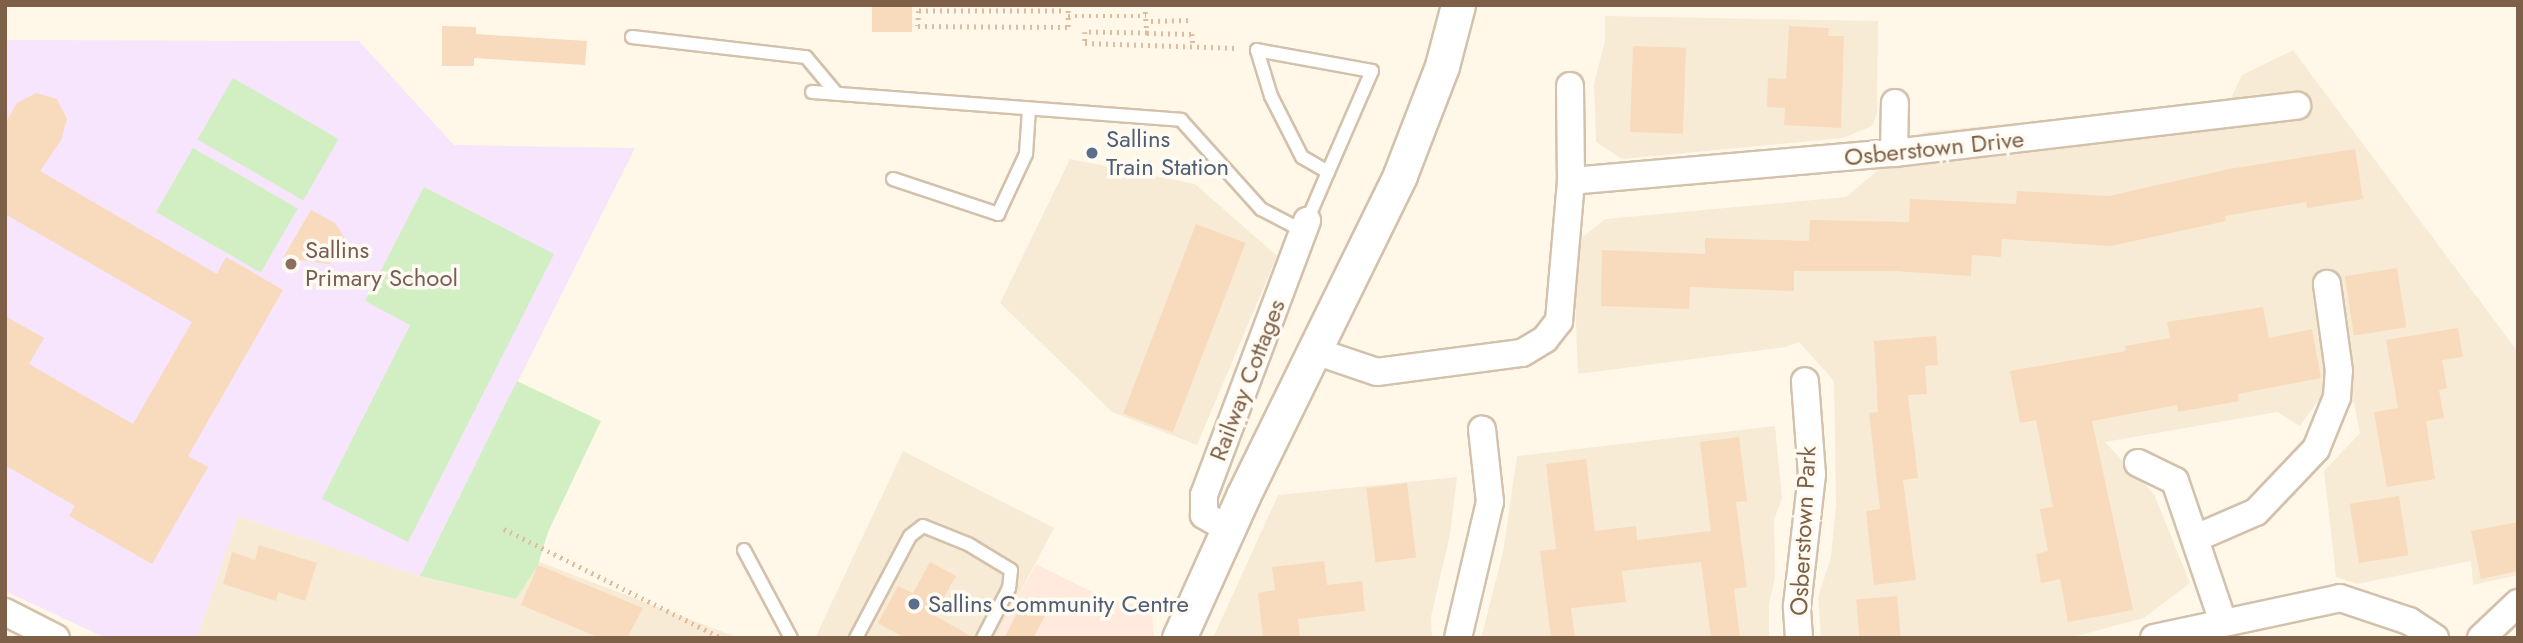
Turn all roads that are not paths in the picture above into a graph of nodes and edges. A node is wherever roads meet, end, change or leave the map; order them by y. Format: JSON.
{"nodes":[{"id":1,"x":1457,"y":10,"type":"edge"},
{"id":2,"x":632,"y":37,"type":"dead end"},
{"id":3,"x":1570,"y":86,"type":"dead end"},
{"id":4,"x":812,"y":92,"type":"dead end"},
{"id":5,"x":837,"y":94,"type":"junction"},
{"id":6,"x":1895,"y":103,"type":"dead end"},
{"id":7,"x":2297,"y":106,"type":"dead end"},
{"id":8,"x":1029,"y":109,"type":"junction"},
{"id":9,"x":1894,"y":153,"type":"junction"},
{"id":10,"x":1328,"y":172,"type":"junction"},
{"id":11,"x":893,"y":179,"type":"dead end"},
{"id":12,"x":1571,"y":181,"type":"junction"},
{"id":13,"x":1305,"y":226,"type":"junction"},
{"id":14,"x":2327,"y":284,"type":"dead end"},
{"id":15,"x":1315,"y":351,"type":"junction"},
{"id":16,"x":1805,"y":382,"type":"dead end"},
{"id":17,"x":1482,"y":429,"type":"dead end"},
{"id":18,"x":2138,"y":463,"type":"dead end"},
{"id":19,"x":1228,"y":529,"type":"junction"},
{"id":20,"x":2196,"y":538,"type":"junction"},
{"id":21,"x":744,"y":550,"type":"dead end"},
{"id":22,"x":2518,"y":603,"type":"edge"},
{"id":23,"x":5,"y":612,"type":"edge"},
{"id":24,"x":2223,"y":622,"type":"junction"},
{"id":25,"x":56,"y":638,"type":"edge"},
{"id":26,"x":791,"y":638,"type":"edge"},
{"id":27,"x":856,"y":638,"type":"edge"},
{"id":28,"x":983,"y":638,"type":"edge"},
{"id":29,"x":1179,"y":638,"type":"edge"},
{"id":30,"x":1458,"y":638,"type":"edge"},
{"id":31,"x":1799,"y":638,"type":"edge"},
{"id":32,"x":2154,"y":638,"type":"edge"},
{"id":33,"x":2435,"y":638,"type":"edge"},
{"id":34,"x":2481,"y":638,"type":"edge"}],
"edges":[{"from":1,"to":15,"type":"street"},
{"from":2,"to":5,"type":"lane"},
{"from":3,"to":12,"type":"street"},
{"from":4,"to":5,"type":"lane"},
{"from":5,"to":8,"type":"lane"},
{"from":6,"to":9,"type":"street"},
{"from":7,"to":9,"type":"street","name":"Osberstown Drive"},
{"from":8,"to":11,"type":"lane"},
{"from":8,"to":13,"type":"lane"},
{"from":9,"to":12,"type":"street","name":"Osberstown Drive"},
{"from":10,"to":10,"type":"lane"},
{"from":10,"to":13,"type":"lane"},
{"from":12,"to":15,"type":"street"},
{"from":13,"to":19,"type":"street","name":"Railway Cottages"},
{"from":14,"to":20,"type":"street"},
{"from":15,"to":19,"type":"street"},
{"from":16,"to":31,"type":"street","name":"Osberstown Park"},
{"from":17,"to":30,"type":"street"},
{"from":18,"to":20,"type":"street"},
{"from":19,"to":29,"type":"street"},
{"from":20,"to":24,"type":"street"},
{"from":21,"to":26,"type":"lane"},
{"from":22,"to":34,"type":"street"},
{"from":23,"to":25,"type":"street"},
{"from":24,"to":32,"type":"street"},
{"from":24,"to":33,"type":"street"},
{"from":27,"to":28,"type":"lane"}]}
